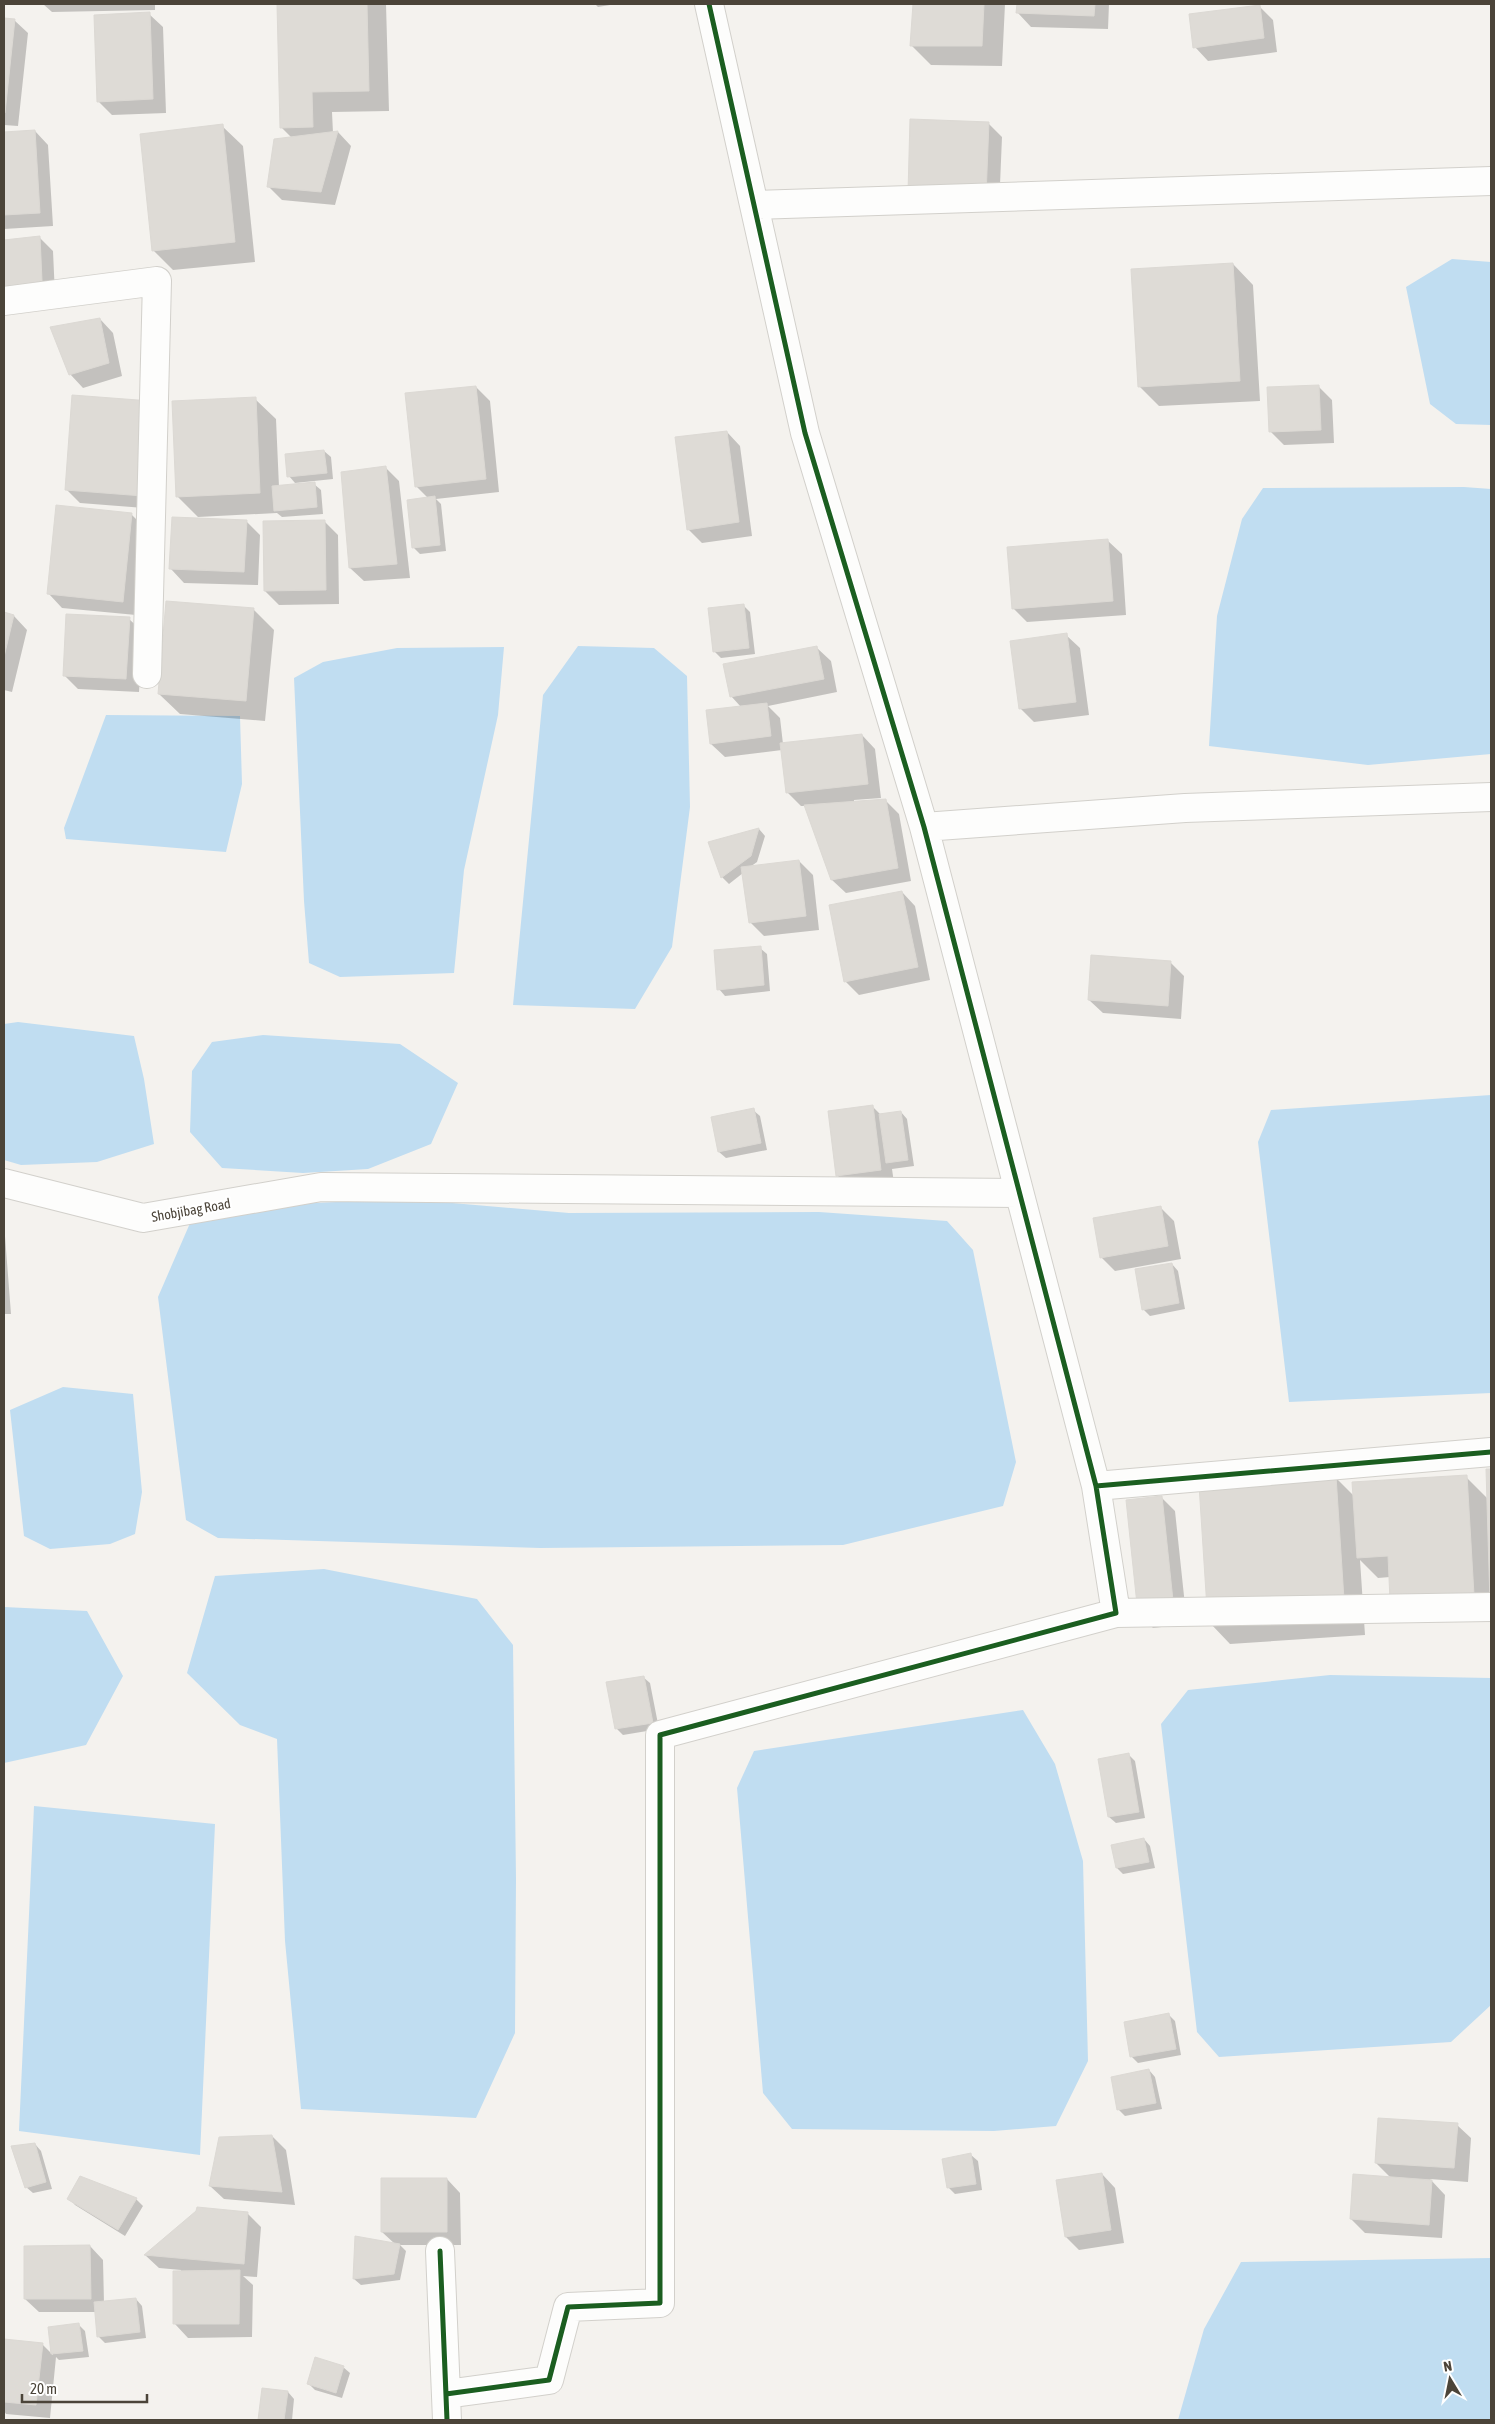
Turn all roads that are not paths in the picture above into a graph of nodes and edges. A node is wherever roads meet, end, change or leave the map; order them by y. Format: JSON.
{"nodes":[{"id":1,"x":709,"y":4,"type":"edge"},
{"id":2,"x":1491,"y":182,"type":"edge"},
{"id":3,"x":754,"y":205,"type":"junction"},
{"id":4,"x":4,"y":300,"type":"edge"},
{"id":5,"x":147,"y":674,"type":"dead end"},
{"id":6,"x":1491,"y":797,"type":"edge"},
{"id":7,"x":924,"y":827,"type":"junction"},
{"id":8,"x":4,"y":1183,"type":"edge"},
{"id":9,"x":1019,"y":1193,"type":"junction"},
{"id":10,"x":1491,"y":1452,"type":"edge"},
{"id":11,"x":1096,"y":1486,"type":"junction"},
{"id":12,"x":1491,"y":1607,"type":"edge"},
{"id":13,"x":1116,"y":1613,"type":"junction"},
{"id":14,"x":447,"y":2420,"type":"edge"}],
"edges":[{"from":1,"to":3,"type":"street"},
{"from":2,"to":3,"type":"street"},
{"from":3,"to":7,"type":"street"},
{"from":4,"to":5,"type":"street"},
{"from":6,"to":7,"type":"street"},
{"from":7,"to":9,"type":"street"},
{"from":8,"to":9,"type":"street","name":"Shobjibag Road"},
{"from":9,"to":11,"type":"street"},
{"from":10,"to":11,"type":"street"},
{"from":11,"to":13,"type":"street"},
{"from":12,"to":13,"type":"street"},
{"from":13,"to":14,"type":"street"}]}
